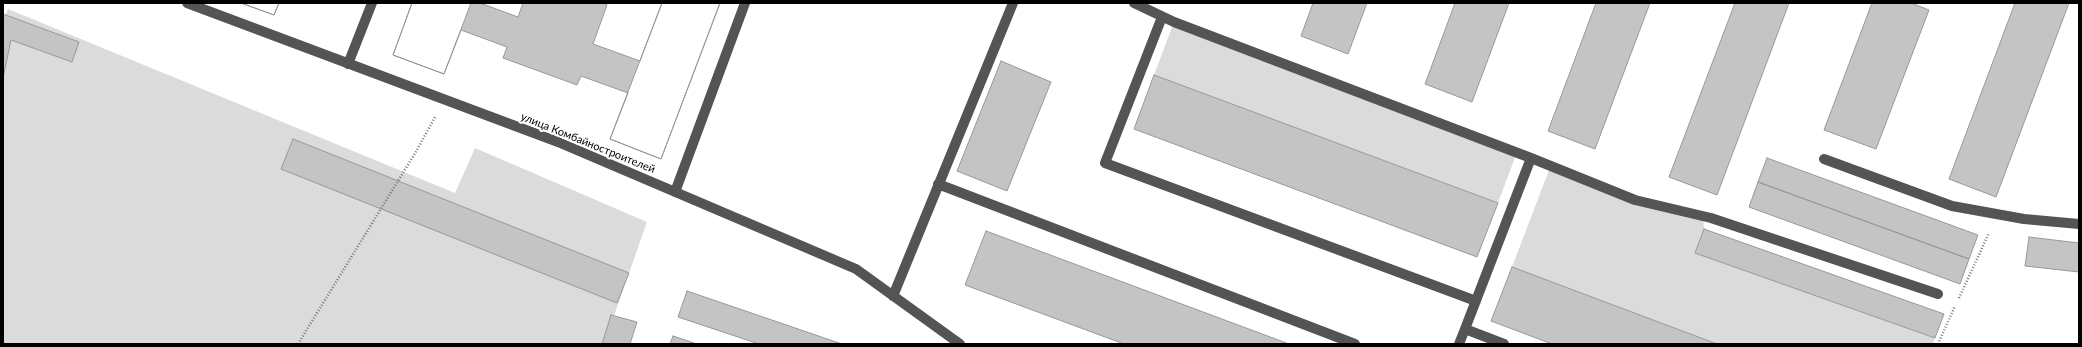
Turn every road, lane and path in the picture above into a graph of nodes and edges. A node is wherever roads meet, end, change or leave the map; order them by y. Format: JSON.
{"nodes":[{"id":1,"x":187,"y":3,"type":"edge"},
{"id":2,"x":372,"y":3,"type":"edge"},
{"id":3,"x":745,"y":3,"type":"edge"},
{"id":4,"x":1013,"y":3,"type":"edge"},
{"id":5,"x":1134,"y":3,"type":"edge"},
{"id":6,"x":1162,"y":17,"type":"junction"},
{"id":7,"x":348,"y":64,"type":"junction"},
{"id":8,"x":444,"y":101,"type":"junction"},
{"id":9,"x":1532,"y":158,"type":"junction"},
{"id":10,"x":1824,"y":159,"type":"dead end"},
{"id":11,"x":938,"y":184,"type":"junction"},
{"id":12,"x":675,"y":192,"type":"junction"},
{"id":13,"x":1998,"y":215,"type":"junction"},
{"id":14,"x":2079,"y":224,"type":"edge"},
{"id":15,"x":1938,"y":294,"type":"dead end"},
{"id":16,"x":893,"y":296,"type":"junction"},
{"id":17,"x":1476,"y":301,"type":"junction"},
{"id":18,"x":1465,"y":329,"type":"junction"},
{"id":19,"x":298,"y":344,"type":"edge"},
{"id":20,"x":960,"y":344,"type":"edge"},
{"id":21,"x":1355,"y":344,"type":"edge"},
{"id":22,"x":1459,"y":344,"type":"edge"},
{"id":23,"x":1504,"y":344,"type":"edge"},
{"id":24,"x":1938,"y":344,"type":"edge"}],
"edges":[{"from":1,"to":7,"type":"street","name":"улица Комбайностроителей"},
{"from":2,"to":7,"type":"street"},
{"from":3,"to":12,"type":"street"},
{"from":4,"to":11,"type":"street"},
{"from":5,"to":6,"type":"street"},
{"from":6,"to":9,"type":"street"},
{"from":6,"to":17,"type":"street"},
{"from":7,"to":8,"type":"street","name":"улица Комбайностроителей"},
{"from":8,"to":12,"type":"street","name":"улица Комбайностроителей"},
{"from":8,"to":19,"type":"path"},
{"from":9,"to":15,"type":"street"},
{"from":9,"to":17,"type":"street"},
{"from":10,"to":13,"type":"street"},
{"from":11,"to":16,"type":"street"},
{"from":11,"to":21,"type":"street"},
{"from":12,"to":16,"type":"street","name":"улица Комбайностроителей"},
{"from":13,"to":14,"type":"street"},
{"from":13,"to":24,"type":"path"},
{"from":16,"to":20,"type":"street","name":"улица Комбайностроителей"},
{"from":17,"to":18,"type":"street"},
{"from":18,"to":22,"type":"street"},
{"from":18,"to":23,"type":"street"}]}
